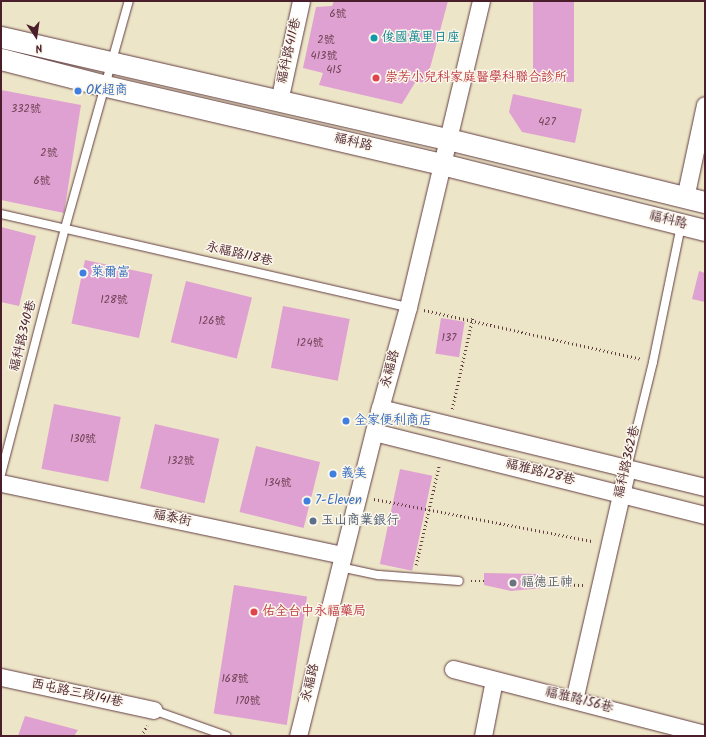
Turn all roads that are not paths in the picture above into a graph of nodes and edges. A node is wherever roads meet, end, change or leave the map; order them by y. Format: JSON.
{"nodes":[{"id":1,"x":129,"y":1,"type":"edge"},
{"id":2,"x":301,"y":1,"type":"edge"},
{"id":3,"x":481,"y":1,"type":"edge"},
{"id":4,"x":1,"y":37,"type":"edge"},
{"id":5,"x":1,"y":59,"type":"edge"},
{"id":6,"x":113,"y":62,"type":"junction"},
{"id":7,"x":106,"y":86,"type":"junction"},
{"id":8,"x":278,"y":101,"type":"junction"},
{"id":9,"x":705,"y":104,"type":"edge"},
{"id":10,"x":448,"y":139,"type":"junction"},
{"id":11,"x":442,"y":164,"type":"junction"},
{"id":12,"x":695,"y":200,"type":"edge"},
{"id":13,"x":1,"y":214,"type":"edge"},
{"id":14,"x":682,"y":224,"type":"junction"},
{"id":15,"x":65,"y":228,"type":"junction"},
{"id":16,"x":705,"y":230,"type":"edge"},
{"id":17,"x":408,"y":307,"type":"junction"},
{"id":18,"x":380,"y":408,"type":"junction"},
{"id":19,"x":374,"y":432,"type":"junction"},
{"id":20,"x":627,"y":468,"type":"junction"},
{"id":21,"x":1,"y":474,"type":"edge"},
{"id":22,"x":1,"y":483,"type":"edge"},
{"id":23,"x":705,"y":487,"type":"edge"},
{"id":24,"x":621,"y":494,"type":"junction"},
{"id":25,"x":705,"y":515,"type":"edge"},
{"id":26,"x":342,"y":561,"type":"junction"},
{"id":27,"x":459,"y":581,"type":"dead end"},
{"id":28,"x":453,"y":669,"type":"dead end"},
{"id":29,"x":1,"y":677,"type":"edge"},
{"id":30,"x":494,"y":680,"type":"junction"},
{"id":31,"x":574,"y":700,"type":"junction"},
{"id":32,"x":153,"y":710,"type":"joint"},
{"id":33,"x":657,"y":729,"type":"edge"},
{"id":34,"x":705,"y":734,"type":"edge"},
{"id":35,"x":227,"y":736,"type":"edge"},
{"id":36,"x":298,"y":736,"type":"edge"},
{"id":37,"x":483,"y":736,"type":"edge"}],
"edges":[{"from":1,"to":6,"type":"lane","name":"福科路340巷"},
{"from":2,"to":8,"type":"street","name":"福科路411巷"},
{"from":3,"to":10,"type":"street","name":"永福路"},
{"from":4,"to":6,"type":"street","name":"福科路"},
{"from":5,"to":7,"type":"street","name":"福科路"},
{"from":6,"to":7,"type":"lane","name":"福科路340巷"},
{"from":6,"to":8,"type":"street","name":"福科路"},
{"from":7,"to":11,"type":"street","name":"福科路"},
{"from":7,"to":15,"type":"lane","name":"福科路340巷"},
{"from":8,"to":10,"type":"street","name":"福科路"},
{"from":9,"to":12,"type":"street"},
{"from":10,"to":11,"type":"street","name":"永福路"},
{"from":10,"to":12,"type":"street","name":"福科路"},
{"from":11,"to":14,"type":"street","name":"福科路"},
{"from":11,"to":17,"type":"street","name":"永福路"},
{"from":13,"to":15,"type":"lane"},
{"from":14,"to":16,"type":"street","name":"福科路"},
{"from":14,"to":20,"type":"lane","name":"福科路362巷"},
{"from":15,"to":17,"type":"lane","name":"永福路118巷"},
{"from":15,"to":21,"type":"lane","name":"福科路340巷"},
{"from":17,"to":18,"type":"street","name":"永福路"},
{"from":18,"to":19,"type":"street","name":"永福路"},
{"from":18,"to":20,"type":"street","name":"福雅路128巷"},
{"from":19,"to":24,"type":"street","name":"福雅路128巷"},
{"from":19,"to":26,"type":"street","name":"永福路"},
{"from":20,"to":23,"type":"street","name":"福雅路128巷"},
{"from":20,"to":24,"type":"street","name":"福科路362巷"},
{"from":22,"to":26,"type":"street","name":"福泰街"},
{"from":24,"to":25,"type":"street","name":"福雅路128巷"},
{"from":24,"to":31,"type":"street","name":"福科路362巷"},
{"from":26,"to":27,"type":"lane"},
{"from":26,"to":36,"type":"street","name":"永福路"},
{"from":28,"to":30,"type":"street","name":"福雅路156巷"},
{"from":29,"to":32,"type":"street","name":"西屯路三段141巷"},
{"from":30,"to":31,"type":"street","name":"福雅路156巷"},
{"from":30,"to":37,"type":"street"},
{"from":31,"to":33,"type":"street","name":"福雅路156巷"},
{"from":32,"to":35,"type":"lane"},
{"from":33,"to":34,"type":"street","name":"福雅路156巷"}]}
